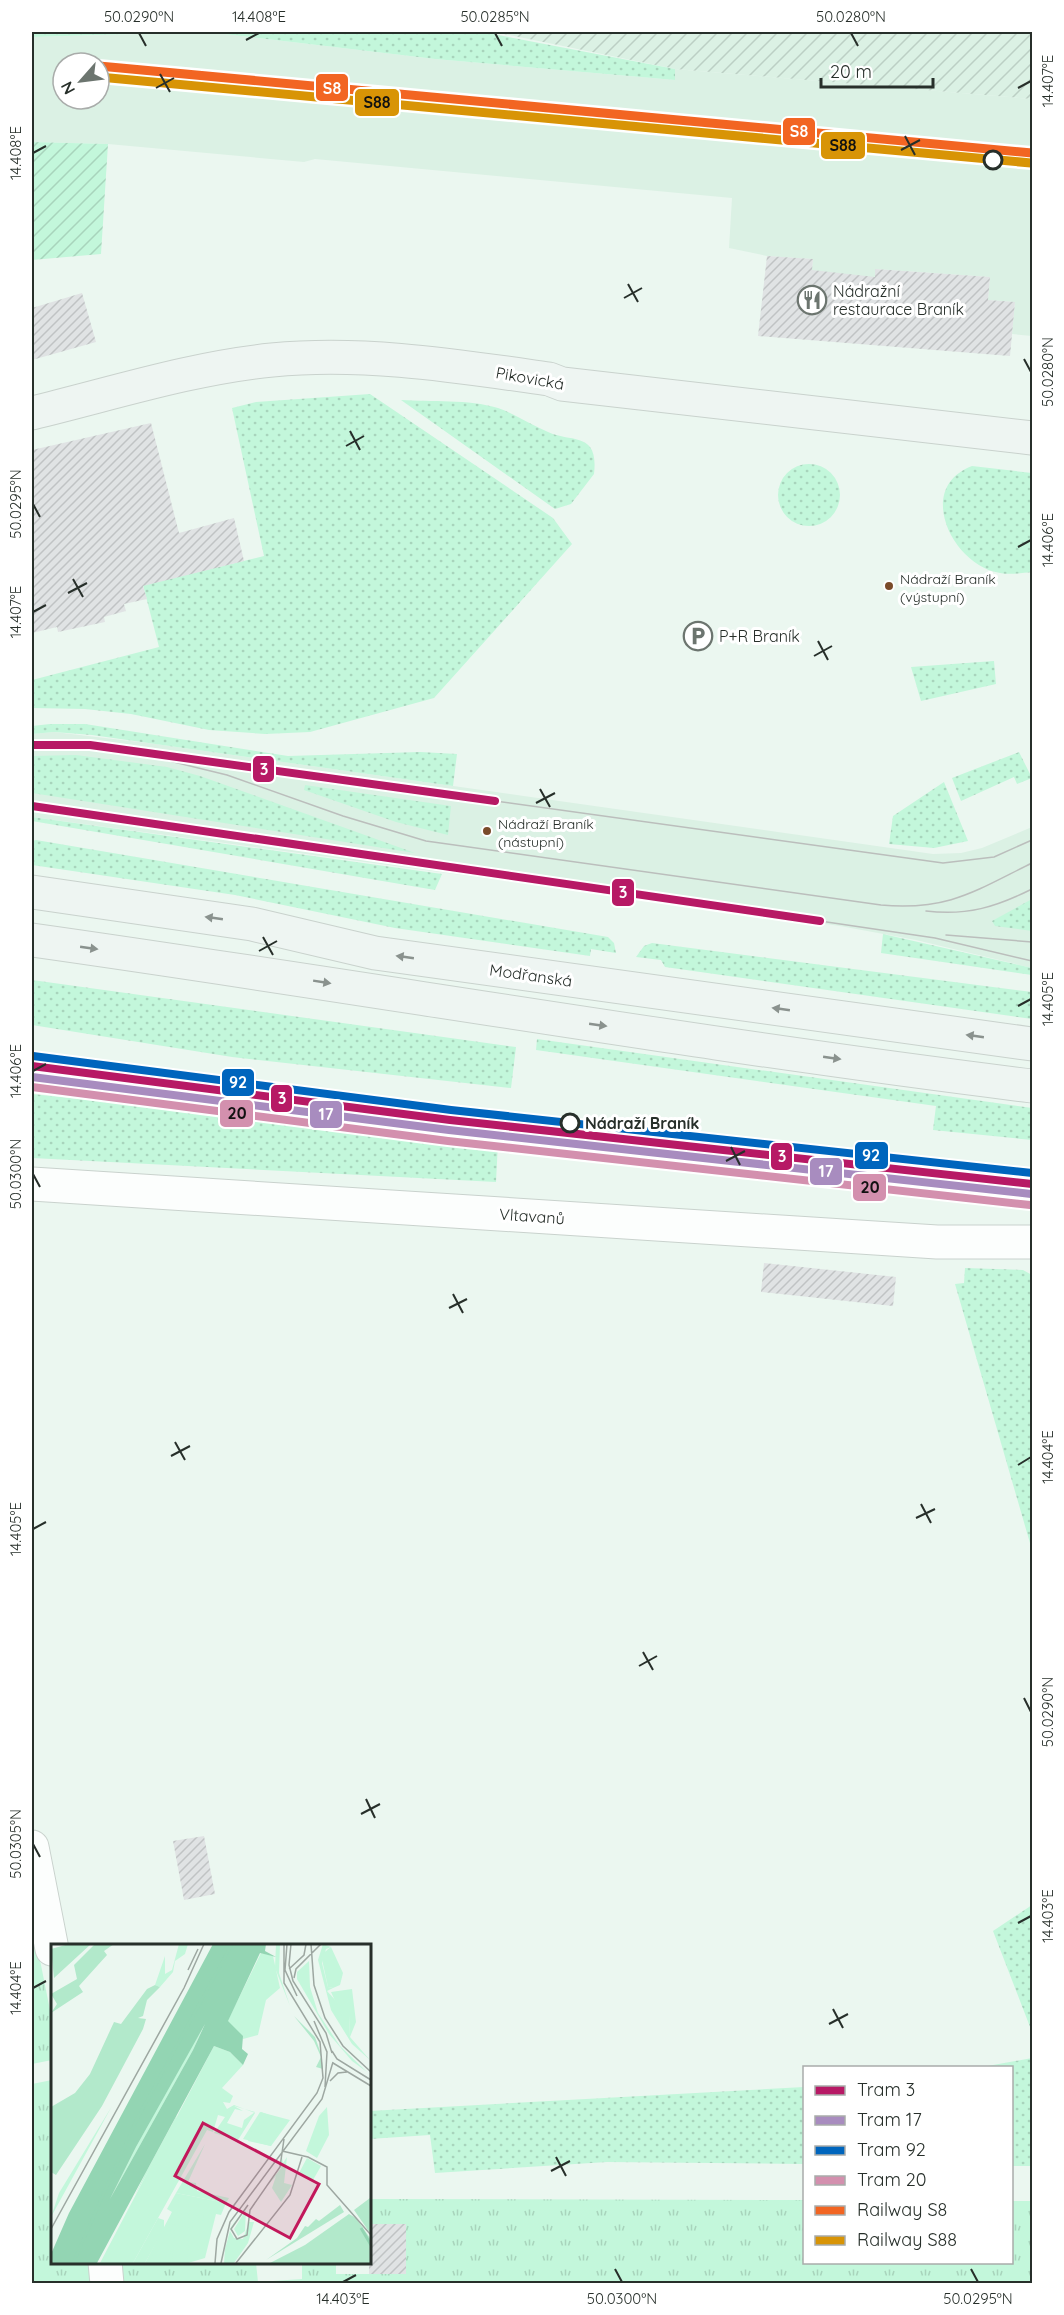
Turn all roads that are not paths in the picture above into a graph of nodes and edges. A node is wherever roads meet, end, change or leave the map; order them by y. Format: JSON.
{"nodes":[{"id":1,"x":32,"y":413,"type":"edge"},
{"id":2,"x":1032,"y":438,"type":"edge"},
{"id":3,"x":32,"y":892,"type":"edge"},
{"id":4,"x":32,"y":940,"type":"edge"},
{"id":5,"x":1032,"y":1044,"type":"edge"},
{"id":6,"x":1032,"y":1086,"type":"edge"},
{"id":7,"x":32,"y":1184,"type":"edge"},
{"id":8,"x":1032,"y":1242,"type":"edge"},
{"id":9,"x":32,"y":1847,"type":"edge"},
{"id":10,"x":51,"y":1944,"type":"edge"},
{"id":11,"x":105,"y":2264,"type":"edge"},
{"id":12,"x":107,"y":2283,"type":"edge"}],
"edges":[{"from":1,"to":2,"type":"main road","name":"Pikovická"},
{"from":5,"to":3,"type":"main road","name":"Modřanská","one_way":true},
{"from":4,"to":6,"type":"main road","one_way":true},
{"from":7,"to":8,"type":"street","name":"Vltavanů"},
{"from":9,"to":10,"type":"street"},
{"from":11,"to":12,"type":"street"}]}
